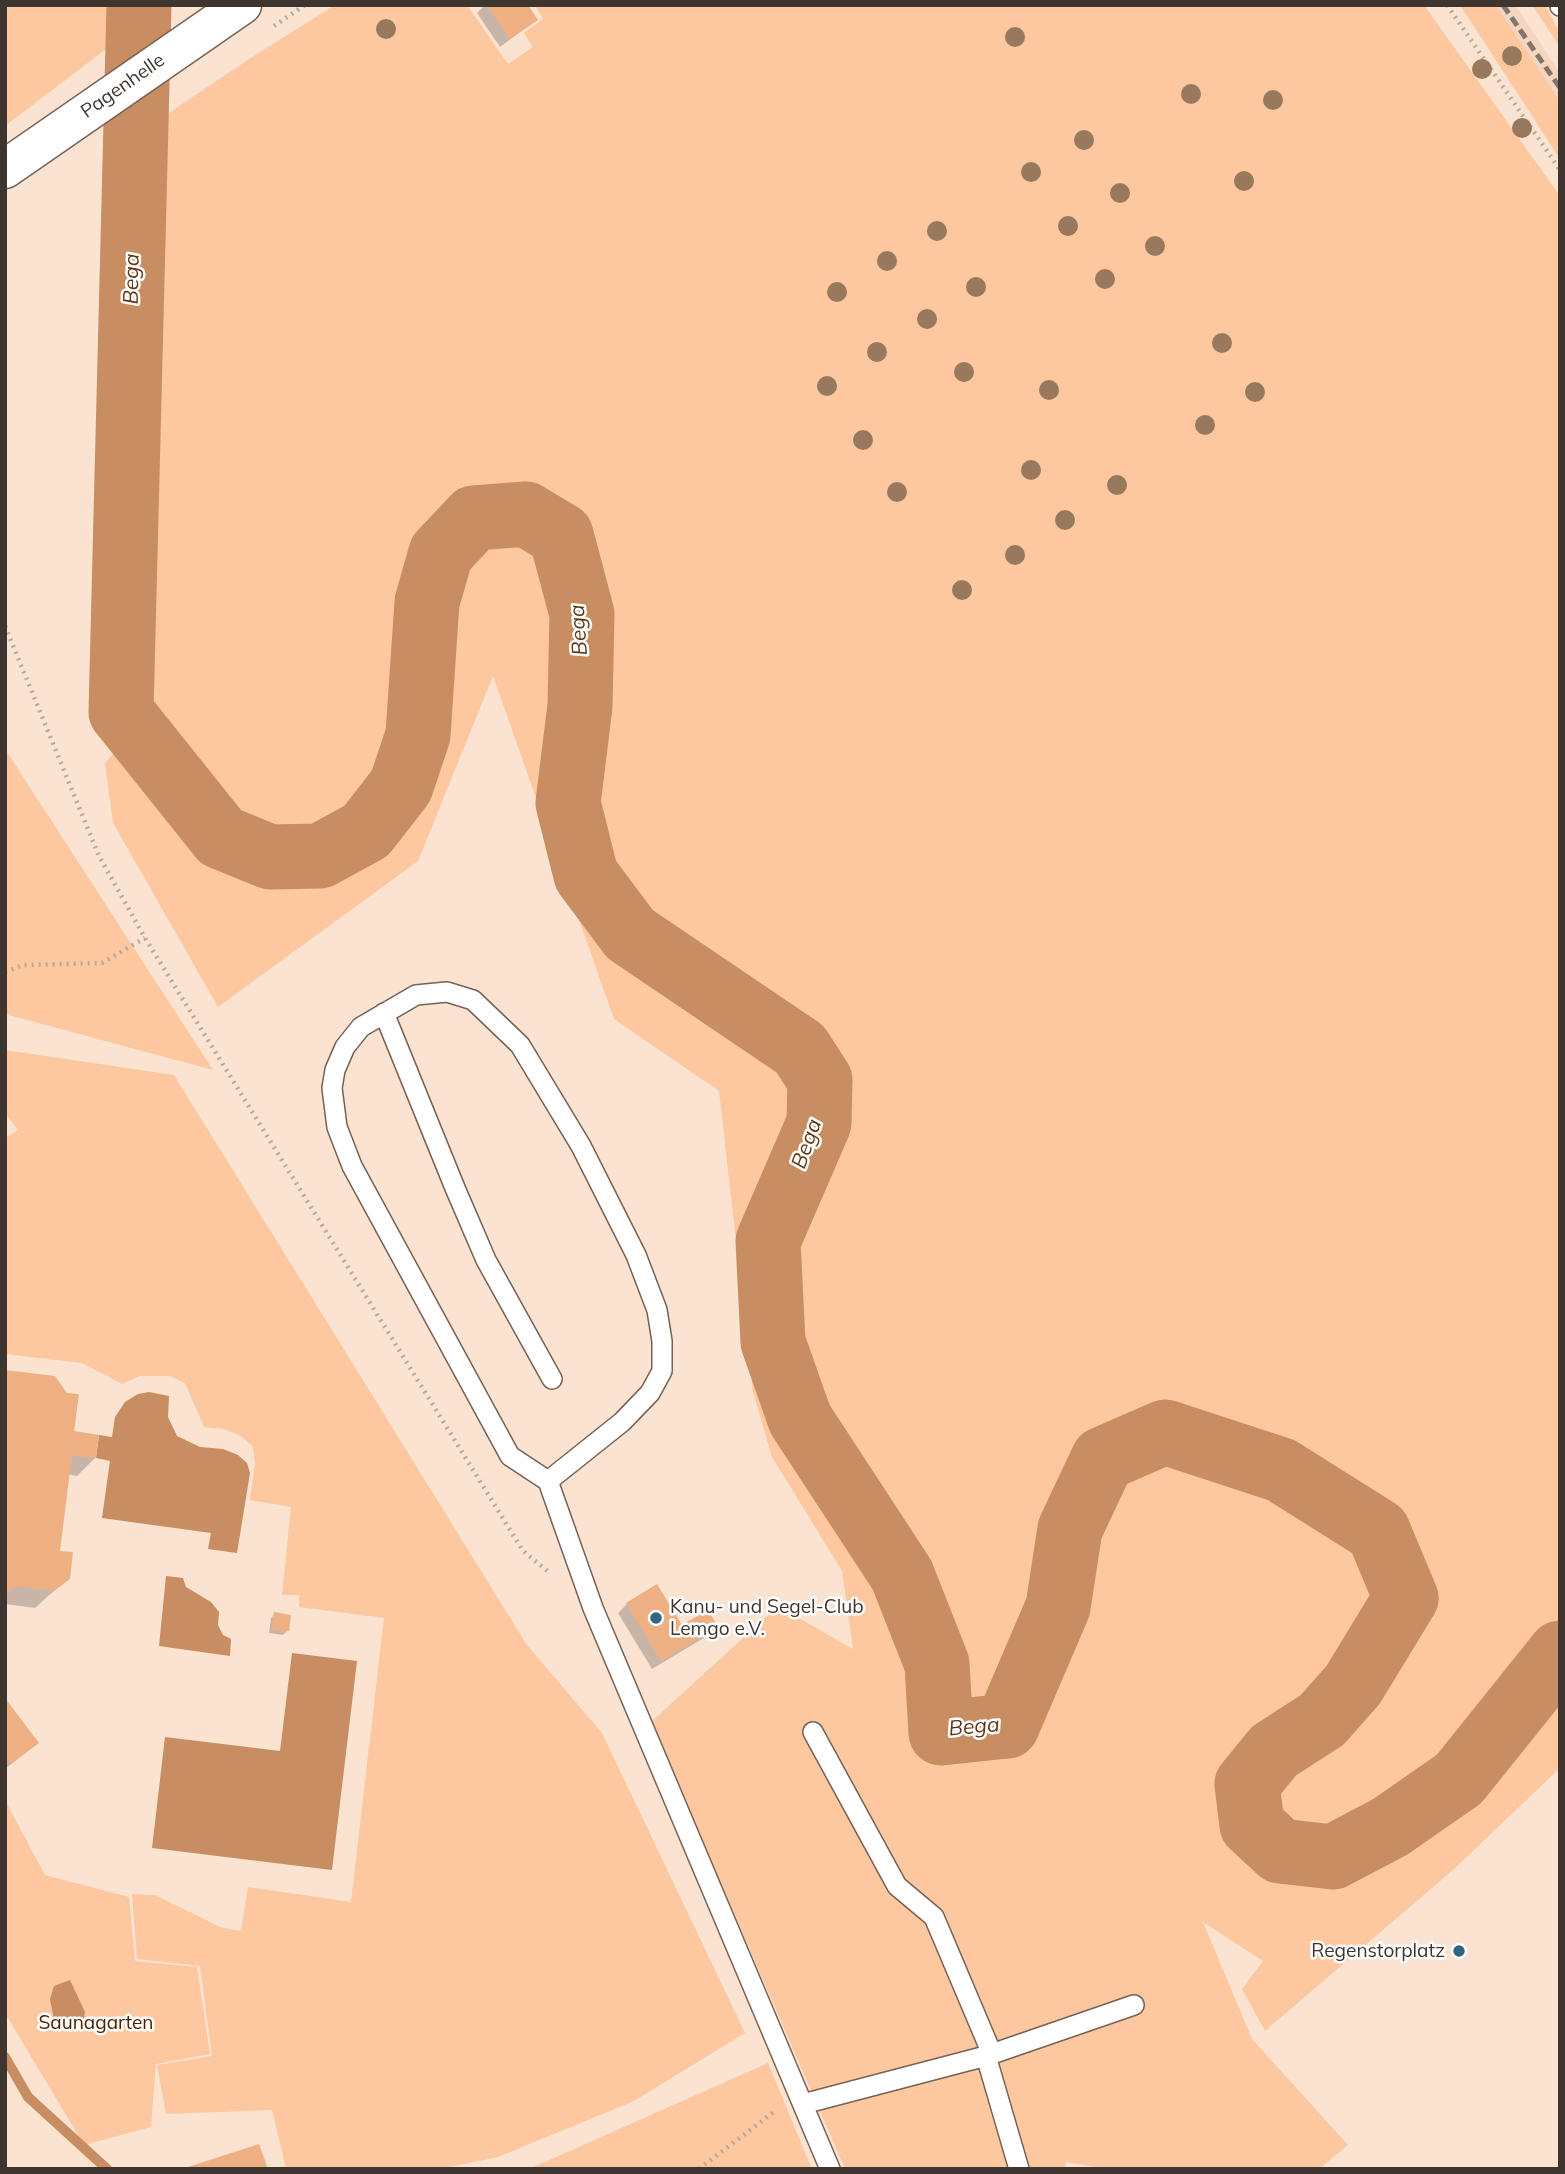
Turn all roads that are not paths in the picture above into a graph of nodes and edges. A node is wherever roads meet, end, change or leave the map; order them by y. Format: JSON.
{"nodes":[{"id":1,"x":242,"y":5,"type":"edge"},
{"id":2,"x":14,"y":162,"type":"edge"},
{"id":3,"x":384,"y":1013,"type":"junction"},
{"id":4,"x":552,"y":1379,"type":"dead end"},
{"id":5,"x":548,"y":1481,"type":"junction"},
{"id":6,"x":813,"y":1732,"type":"dead end"},
{"id":7,"x":1134,"y":2005,"type":"dead end"},
{"id":8,"x":989,"y":2055,"type":"junction"},
{"id":9,"x":801,"y":2099,"type":"junction"},
{"id":10,"x":830,"y":2169,"type":"edge"},
{"id":11,"x":1020,"y":2169,"type":"edge"}],
"edges":[{"from":1,"to":2,"type":"main road","name":"Pagenhelle"},
{"from":3,"to":4,"type":"lane"},
{"from":3,"to":5,"type":"lane"},
{"from":3,"to":5,"type":"lane"},
{"from":5,"to":9,"type":"lane"},
{"from":6,"to":8,"type":"lane"},
{"from":7,"to":8,"type":"lane"},
{"from":8,"to":9,"type":"lane"},
{"from":8,"to":11,"type":"lane"},
{"from":9,"to":10,"type":"lane"}]}
